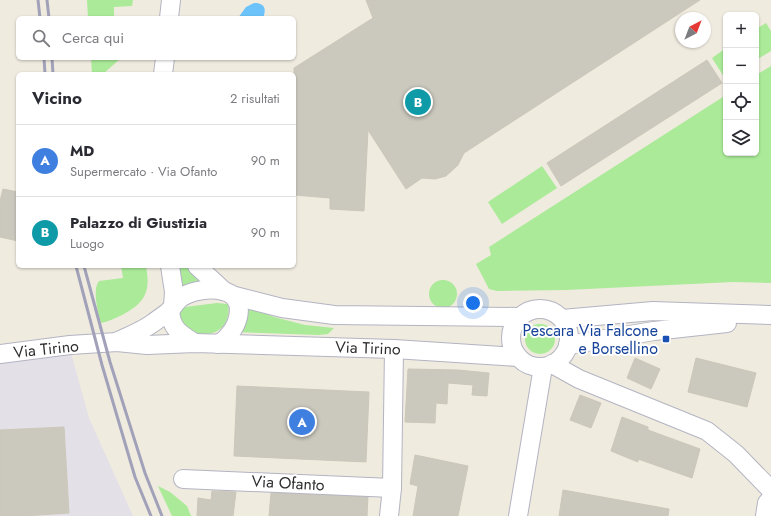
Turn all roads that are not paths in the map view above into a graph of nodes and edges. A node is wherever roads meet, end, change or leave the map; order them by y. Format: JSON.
{"nodes":[{"id":1,"x":171,"y":0,"type":"edge"},
{"id":2,"x":169,"y":16,"type":"edge"},
{"id":3,"x":165,"y":60,"type":"edge"},
{"id":4,"x":163,"y":72,"type":"edge"},
{"id":5,"x":170,"y":268,"type":"edge"},
{"id":6,"x":198,"y":268,"type":"edge"},
{"id":7,"x":229,"y":293,"type":"junction"},
{"id":8,"x":171,"y":308,"type":"junction"},
{"id":9,"x":771,"y":315,"type":"edge"},
{"id":10,"x":520,"y":317,"type":"junction"},
{"id":11,"x":562,"y":319,"type":"junction"},
{"id":12,"x":771,"y":319,"type":"edge"},
{"id":13,"x":117,"y":342,"type":"junction"},
{"id":14,"x":195,"y":343,"type":"junction"},
{"id":15,"x":218,"y":344,"type":"junction"},
{"id":16,"x":568,"y":345,"type":"junction"},
{"id":17,"x":394,"y":349,"type":"junction"},
{"id":18,"x":0,"y":354,"type":"edge"},
{"id":19,"x":518,"y":357,"type":"junction"},
{"id":20,"x":548,"y":365,"type":"junction"},
{"id":21,"x":570,"y":374,"type":"junction"},
{"id":22,"x":538,"y":393,"type":"junction"},
{"id":23,"x":183,"y":479,"type":"dead end"},
{"id":24,"x":392,"y":488,"type":"junction"},
{"id":25,"x":771,"y":490,"type":"edge"},
{"id":26,"x":771,"y":498,"type":"edge"},
{"id":27,"x":389,"y":516,"type":"edge"},
{"id":28,"x":518,"y":516,"type":"edge"},
{"id":29,"x":765,"y":516,"type":"edge"}],
"edges":[{"from":1,"to":2,"type":"street"},
{"from":3,"to":4,"type":"street"},
{"from":5,"to":8,"type":"street"},
{"from":6,"to":7,"type":"street"},
{"from":7,"to":8,"type":"street"},
{"from":7,"to":10,"type":"street","name":"Via Tirino"},
{"from":7,"to":15,"type":"street"},
{"from":8,"to":13,"type":"street","name":"Via Tirino"},
{"from":8,"to":14,"type":"street"},
{"from":9,"to":11,"type":"street"},
{"from":10,"to":11,"type":"street"},
{"from":10,"to":19,"type":"street"},
{"from":11,"to":16,"type":"street"},
{"from":12,"to":16,"type":"street"},
{"from":13,"to":14,"type":"street","name":"Via Tirino"},
{"from":13,"to":18,"type":"street","name":"Via Tirino"},
{"from":14,"to":15,"type":"street"},
{"from":15,"to":17,"type":"street","name":"Via Tirino"},
{"from":16,"to":20,"type":"street"},
{"from":17,"to":19,"type":"street","name":"Via Tirino"},
{"from":17,"to":24,"type":"street"},
{"from":19,"to":20,"type":"street"},
{"from":20,"to":21,"type":"street"},
{"from":20,"to":22,"type":"street"},
{"from":21,"to":22,"type":"street"},
{"from":21,"to":25,"type":"street"},
{"from":22,"to":28,"type":"street"},
{"from":23,"to":24,"type":"street","name":"Via Ofanto"},
{"from":24,"to":27,"type":"street"},
{"from":26,"to":29,"type":"street"}]}
